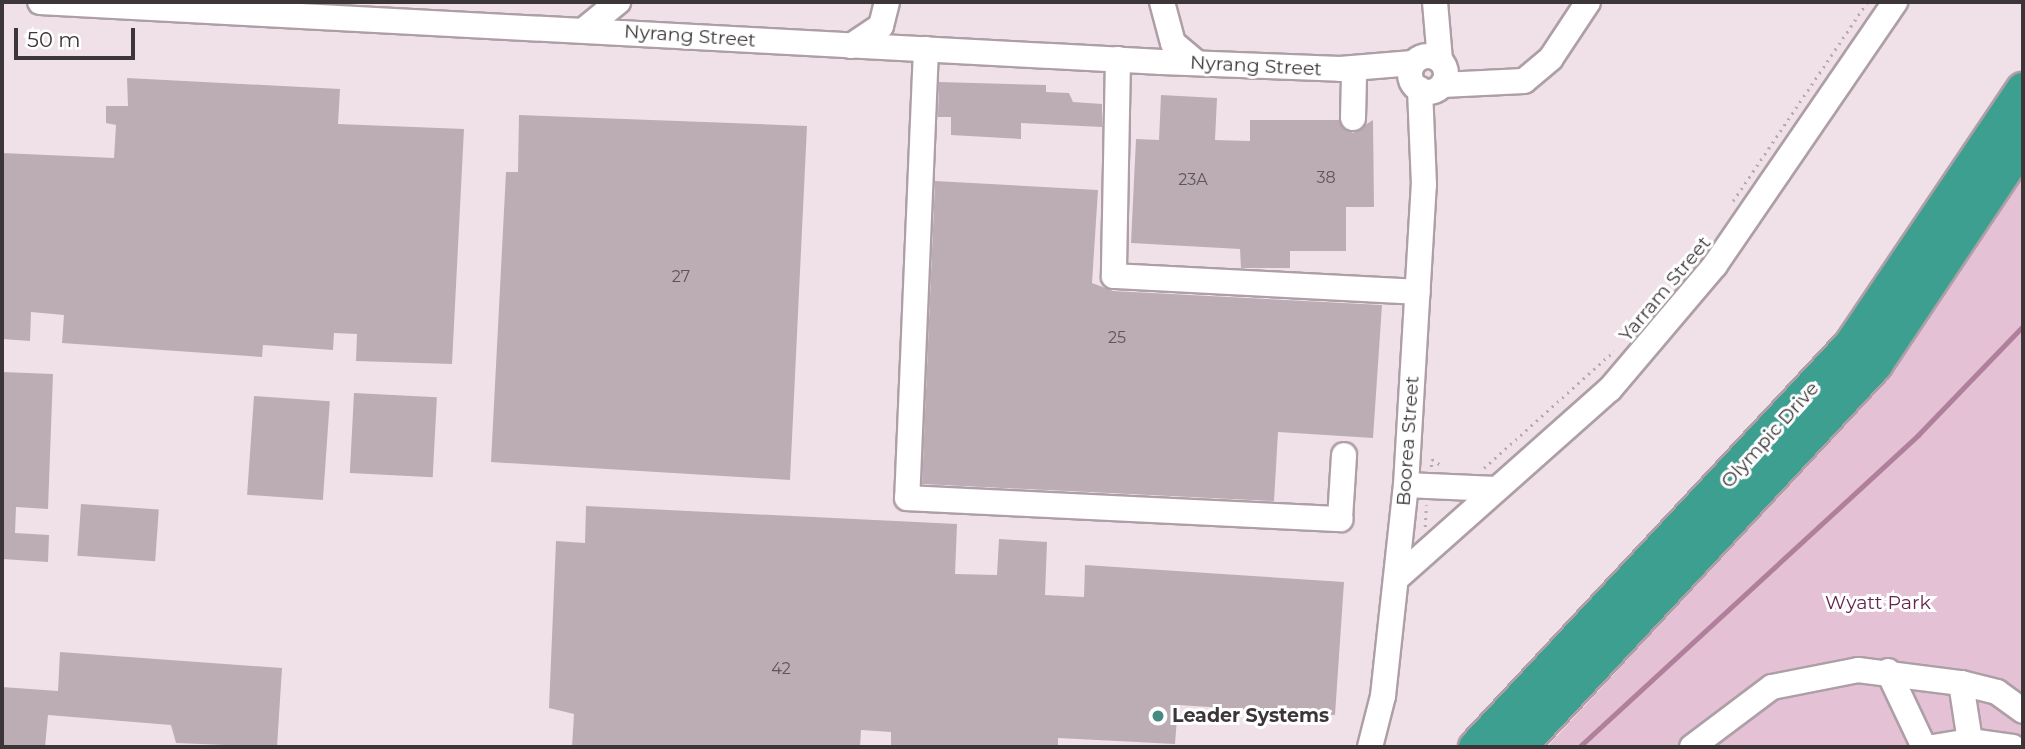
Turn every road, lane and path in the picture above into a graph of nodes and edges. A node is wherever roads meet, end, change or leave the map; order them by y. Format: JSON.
{"nodes":[{"id":1,"x":42,"y":2,"type":"edge"},
{"id":2,"x":618,"y":2,"type":"edge"},
{"id":3,"x":628,"y":2,"type":"edge"},
{"id":4,"x":887,"y":2,"type":"edge"},
{"id":5,"x":896,"y":2,"type":"edge"},
{"id":6,"x":1161,"y":2,"type":"edge"},
{"id":7,"x":1423,"y":2,"type":"edge"},
{"id":8,"x":1435,"y":2,"type":"edge"},
{"id":9,"x":1588,"y":2,"type":"edge"},
{"id":10,"x":1867,"y":2,"type":"edge"},
{"id":11,"x":1895,"y":2,"type":"edge"},
{"id":12,"x":116,"y":3,"type":"edge"},
{"id":13,"x":332,"y":9,"type":"edge"},
{"id":14,"x":377,"y":10,"type":"edge"},
{"id":15,"x":585,"y":29,"type":"junction"},
{"id":16,"x":650,"y":33,"type":"junction"},
{"id":17,"x":851,"y":46,"type":"junction"},
{"id":18,"x":926,"y":49,"type":"junction"},
{"id":19,"x":1122,"y":60,"type":"junction"},
{"id":20,"x":1196,"y":62,"type":"junction"},
{"id":21,"x":1347,"y":73,"type":"junction"},
{"id":22,"x":1428,"y":74,"type":"junction"},
{"id":23,"x":2023,"y":90,"type":"edge"},
{"id":24,"x":1353,"y":118,"type":"dead end"},
{"id":25,"x":2023,"y":141,"type":"edge"},
{"id":26,"x":1726,"y":211,"type":"dead end"},
{"id":27,"x":1418,"y":292,"type":"junction"},
{"id":28,"x":1619,"y":345,"type":"dead end"},
{"id":29,"x":1344,"y":455,"type":"dead end"},
{"id":30,"x":1452,"y":467,"type":"dead end"},
{"id":31,"x":1473,"y":468,"type":"dead end"},
{"id":32,"x":1417,"y":485,"type":"junction"},
{"id":33,"x":1496,"y":489,"type":"junction"},
{"id":34,"x":1427,"y":550,"type":"junction"},
{"id":35,"x":1396,"y":578,"type":"junction"},
{"id":36,"x":1888,"y":671,"type":"junction"},
{"id":37,"x":1961,"y":683,"type":"junction"},
{"id":38,"x":1383,"y":696,"type":"junction"},
{"id":39,"x":2023,"y":711,"type":"edge"},
{"id":40,"x":1970,"y":741,"type":"junction"},
{"id":41,"x":1370,"y":747,"type":"edge"},
{"id":42,"x":1387,"y":747,"type":"edge"},
{"id":43,"x":1476,"y":747,"type":"edge"},
{"id":44,"x":1517,"y":747,"type":"edge"},
{"id":45,"x":1692,"y":747,"type":"edge"},
{"id":46,"x":1924,"y":747,"type":"edge"},
{"id":47,"x":1933,"y":747,"type":"edge"},
{"id":48,"x":2014,"y":747,"type":"edge"}],
"edges":[{"from":1,"to":12,"type":"street","name":"Nyrang Street"},
{"from":2,"to":15,"type":"street"},
{"from":3,"to":16,"type":"street"},
{"from":4,"to":17,"type":"street"},
{"from":5,"to":18,"type":"street"},
{"from":6,"to":19,"type":"street"},
{"from":6,"to":20,"type":"street"},
{"from":7,"to":22,"type":"street","name":"Boorea Street"},
{"from":8,"to":22,"type":"street","name":"Boorea Street"},
{"from":9,"to":22,"type":"street","name":"Nyrang Street"},
{"from":10,"to":26,"type":"path"},
{"from":11,"to":33,"type":"street","name":"Yarram Street"},
{"from":12,"to":13,"type":"street","name":"Nyrang Street"},
{"from":13,"to":14,"type":"street","name":"Nyrang Street"},
{"from":14,"to":15,"type":"street","name":"Nyrang Street"},
{"from":15,"to":16,"type":"street","name":"Nyrang Street"},
{"from":16,"to":17,"type":"street","name":"Nyrang Street"},
{"from":17,"to":18,"type":"street","name":"Nyrang Street"},
{"from":18,"to":19,"type":"street","name":"Nyrang Street"},
{"from":18,"to":29,"type":"street"},
{"from":19,"to":20,"type":"street","name":"Nyrang Street"},
{"from":19,"to":27,"type":"street"},
{"from":20,"to":21,"type":"street","name":"Nyrang Street"},
{"from":21,"to":22,"type":"street","name":"Nyrang Street"},
{"from":21,"to":24,"type":"street"},
{"from":22,"to":27,"type":"street","name":"Boorea Street"},
{"from":23,"to":43,"type":"highway","name":"Olympic Drive"},
{"from":25,"to":44,"type":"highway","name":"Olympic Drive"},
{"from":27,"to":32,"type":"street","name":"Boorea Street"},
{"from":28,"to":31,"type":"path","name":"Yarram Street"},
{"from":30,"to":32,"type":"path"},
{"from":32,"to":33,"type":"street"},
{"from":32,"to":34,"type":"path"},
{"from":32,"to":35,"type":"street","name":"Boorea Street"},
{"from":33,"to":34,"type":"street","name":"Yarram Street"},
{"from":34,"to":35,"type":"street","name":"Yarram Street"},
{"from":35,"to":38,"type":"street","name":"Boorea Street"},
{"from":36,"to":37,"type":"street"},
{"from":36,"to":45,"type":"street"},
{"from":36,"to":46,"type":"street"},
{"from":37,"to":39,"type":"street"},
{"from":37,"to":40,"type":"street"},
{"from":38,"to":41,"type":"street","name":"Boorea Street"},
{"from":38,"to":42,"type":"street","name":"Boorea Street"},
{"from":40,"to":47,"type":"street"},
{"from":40,"to":48,"type":"street"}]}
